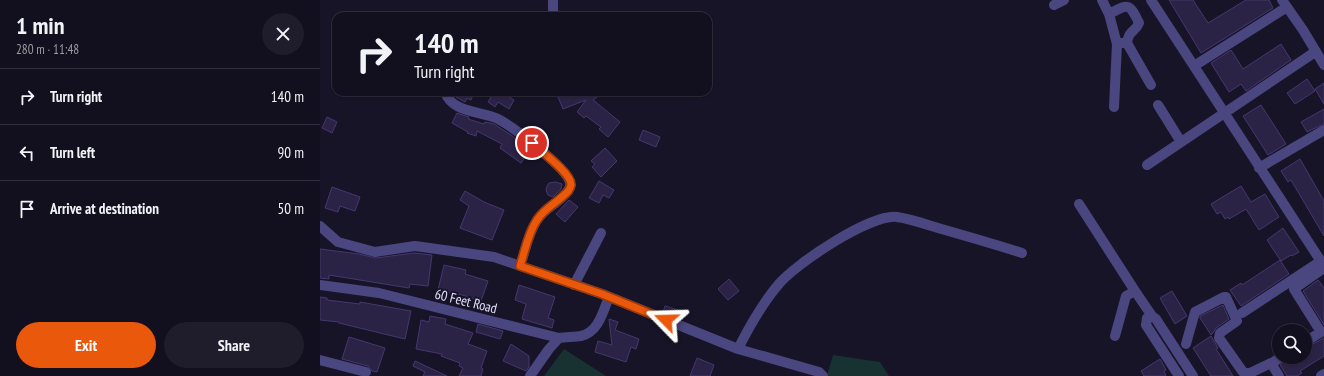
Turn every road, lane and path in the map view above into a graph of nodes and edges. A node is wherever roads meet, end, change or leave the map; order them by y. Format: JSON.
{"nodes":[{"id":1,"x":554,"y":0,"type":"edge"},
{"id":2,"x":1064,"y":0,"type":"edge"},
{"id":3,"x":1102,"y":0,"type":"edge"},
{"id":4,"x":1151,"y":0,"type":"edge"},
{"id":5,"x":1285,"y":4,"type":"edge"},
{"id":6,"x":1054,"y":5,"type":"dead end"},
{"id":7,"x":553,"y":12,"type":"edge"},
{"id":8,"x":1109,"y":14,"type":"junction"},
{"id":9,"x":1122,"y":43,"type":"junction"},
{"id":10,"x":1315,"y":52,"type":"junction"},
{"id":11,"x":1324,"y":65,"type":"edge"},
{"id":12,"x":1194,"y":66,"type":"junction"},
{"id":13,"x":1151,"y":85,"type":"dead end"},
{"id":14,"x":447,"y":96,"type":"edge"},
{"id":15,"x":1158,"y":105,"type":"dead end"},
{"id":16,"x":1114,"y":107,"type":"dead end"},
{"id":17,"x":1225,"y":113,"type":"junction"},
{"id":18,"x":1324,"y":130,"type":"edge"},
{"id":19,"x":1181,"y":142,"type":"junction"},
{"id":20,"x":1147,"y":164,"type":"dead end"},
{"id":21,"x":1259,"y":168,"type":"junction"},
{"id":22,"x":1079,"y":204,"type":"dead end"},
{"id":23,"x":320,"y":226,"type":"edge"},
{"id":24,"x":601,"y":233,"type":"dead end"},
{"id":25,"x":1022,"y":253,"type":"dead end"},
{"id":26,"x":1323,"y":265,"type":"edge"},
{"id":27,"x":520,"y":266,"type":"junction"},
{"id":28,"x":320,"y":284,"type":"edge"},
{"id":29,"x":574,"y":285,"type":"junction"},
{"id":30,"x":1135,"y":291,"type":"junction"},
{"id":31,"x":608,"y":297,"type":"junction"},
{"id":32,"x":1242,"y":313,"type":"dead end"},
{"id":33,"x":1152,"y":316,"type":"junction"},
{"id":34,"x":1115,"y":336,"type":"dead end"},
{"id":35,"x":559,"y":338,"type":"junction"},
{"id":36,"x":1312,"y":338,"type":"edge"},
{"id":37,"x":1186,"y":344,"type":"dead end"},
{"id":38,"x":738,"y":349,"type":"junction"},
{"id":39,"x":320,"y":360,"type":"edge"},
{"id":40,"x":366,"y":372,"type":"dead end"},
{"id":41,"x":1324,"y":374,"type":"edge"},
{"id":42,"x":530,"y":376,"type":"edge"},
{"id":43,"x":823,"y":376,"type":"edge"},
{"id":44,"x":1179,"y":376,"type":"edge"},
{"id":45,"x":1193,"y":376,"type":"edge"},
{"id":46,"x":1279,"y":376,"type":"edge"},
{"id":47,"x":1321,"y":376,"type":"edge"}],
"edges":[{"from":1,"to":7,"type":"street"},
{"from":2,"to":6,"type":"street"},
{"from":3,"to":8,"type":"street"},
{"from":4,"to":12,"type":"street"},
{"from":5,"to":10,"type":"street"},
{"from":5,"to":12,"type":"street"},
{"from":8,"to":9,"type":"street"},
{"from":8,"to":9,"type":"street"},
{"from":9,"to":13,"type":"street"},
{"from":9,"to":16,"type":"street"},
{"from":10,"to":11,"type":"street"},
{"from":10,"to":17,"type":"street"},
{"from":12,"to":17,"type":"street"},
{"from":14,"to":27,"type":"street"},
{"from":15,"to":19,"type":"street"},
{"from":17,"to":19,"type":"street"},
{"from":17,"to":21,"type":"street"},
{"from":18,"to":21,"type":"street"},
{"from":19,"to":20,"type":"street"},
{"from":21,"to":26,"type":"street"},
{"from":22,"to":30,"type":"street"},
{"from":23,"to":27,"type":"street"},
{"from":24,"to":29,"type":"street"},
{"from":25,"to":38,"type":"street"},
{"from":26,"to":32,"type":"street"},
{"from":26,"to":36,"type":"street"},
{"from":27,"to":29,"type":"street"},
{"from":28,"to":35,"type":"street","name":"60 Feet Road"},
{"from":29,"to":31,"type":"street"},
{"from":30,"to":33,"type":"street"},
{"from":30,"to":34,"type":"street"},
{"from":31,"to":35,"type":"street","name":"60 Feet Road"},
{"from":31,"to":38,"type":"street"},
{"from":33,"to":44,"type":"street"},
{"from":33,"to":45,"type":"street"},
{"from":35,"to":42,"type":"street"},
{"from":37,"to":46,"type":"street"},
{"from":38,"to":43,"type":"street"},
{"from":39,"to":40,"type":"street"},
{"from":41,"to":47,"type":"street"}]}
